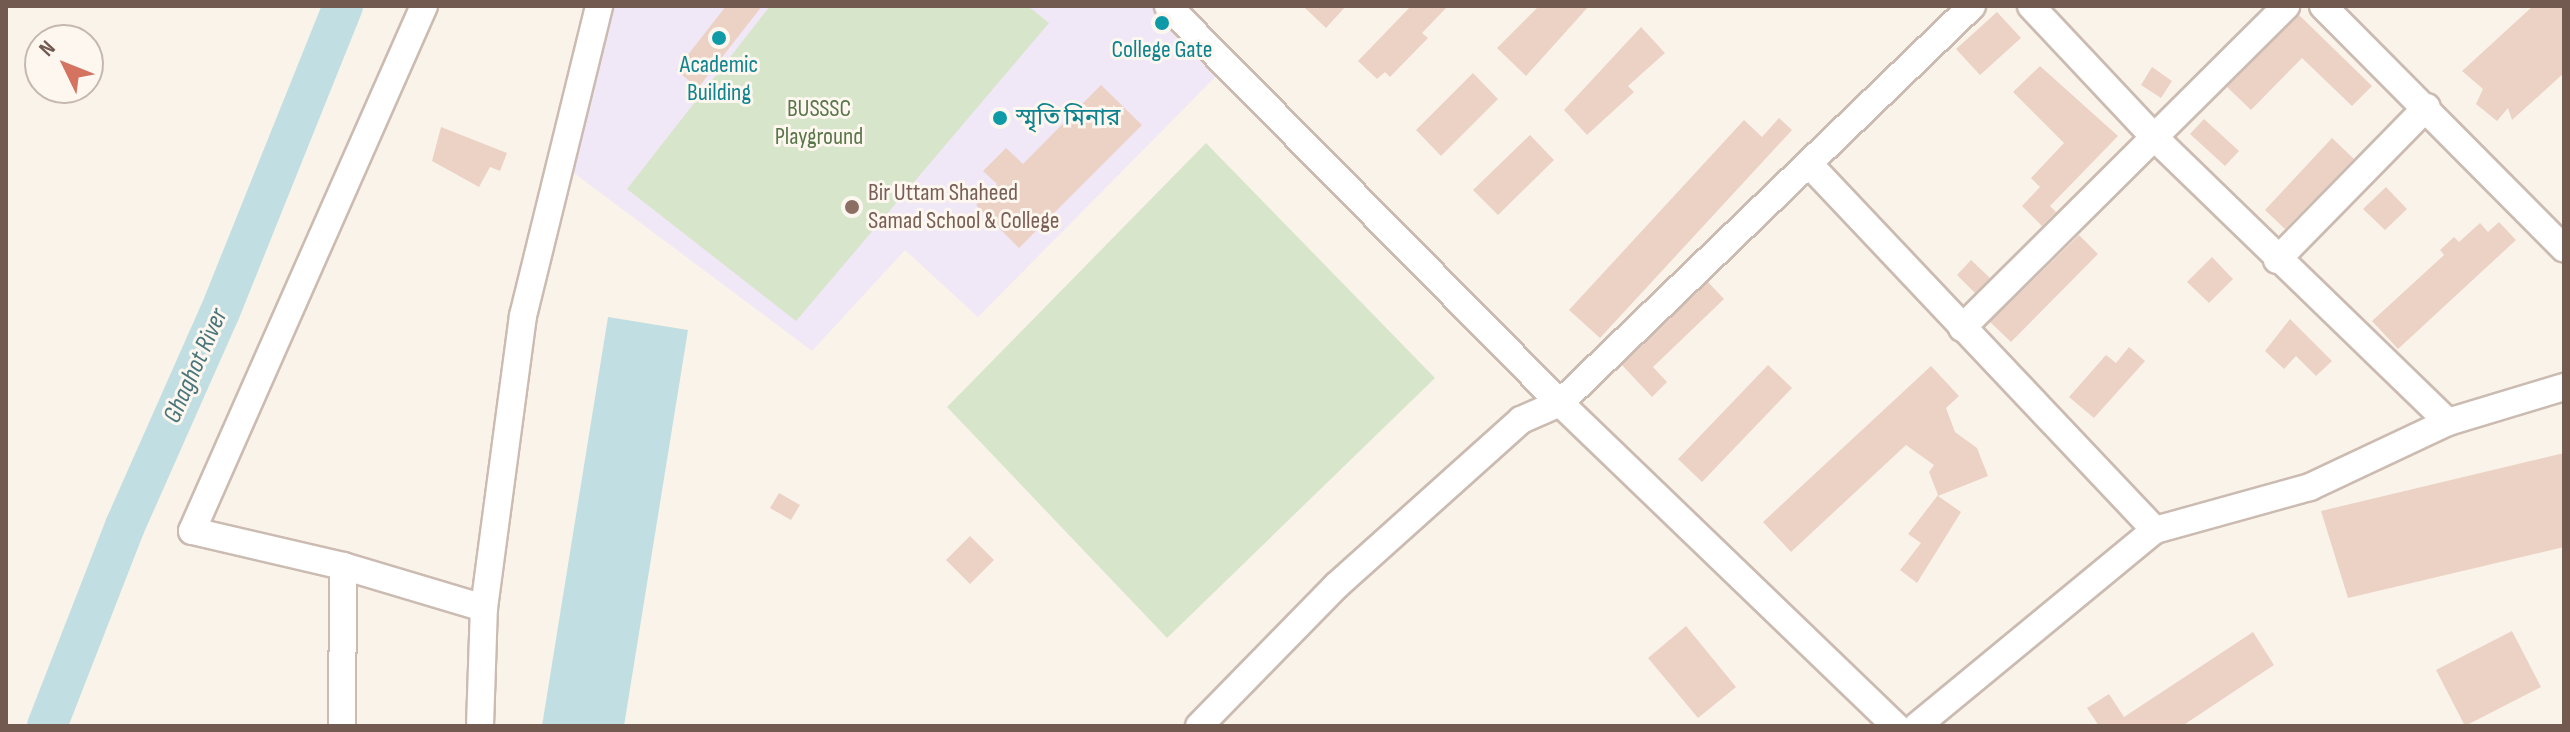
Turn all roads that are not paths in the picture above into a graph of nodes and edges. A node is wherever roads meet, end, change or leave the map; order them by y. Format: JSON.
{"nodes":[{"id":1,"x":424,"y":6,"type":"edge"},
{"id":2,"x":599,"y":6,"type":"edge"},
{"id":3,"x":1168,"y":6,"type":"edge"},
{"id":4,"x":1972,"y":6,"type":"edge"},
{"id":5,"x":2031,"y":6,"type":"edge"},
{"id":6,"x":2286,"y":6,"type":"edge"},
{"id":7,"x":2323,"y":6,"type":"edge"},
{"id":8,"x":2427,"y":107,"type":"junction"},
{"id":9,"x":2155,"y":138,"type":"junction"},
{"id":10,"x":1809,"y":164,"type":"junction"},
{"id":11,"x":2564,"y":249,"type":"edge"},
{"id":12,"x":2277,"y":260,"type":"junction"},
{"id":13,"x":1962,"y":328,"type":"junction"},
{"id":14,"x":2564,"y":387,"type":"edge"},
{"id":15,"x":1560,"y":403,"type":"junction"},
{"id":16,"x":2448,"y":422,"type":"junction"},
{"id":17,"x":2155,"y":530,"type":"junction"},
{"id":18,"x":343,"y":566,"type":"junction"},
{"id":19,"x":484,"y":608,"type":"junction"},
{"id":20,"x":342,"y":726,"type":"edge"},
{"id":21,"x":480,"y":726,"type":"edge"},
{"id":22,"x":1199,"y":726,"type":"edge"},
{"id":23,"x":1896,"y":726,"type":"edge"},
{"id":24,"x":1917,"y":726,"type":"edge"}],
"edges":[{"from":1,"to":18,"type":"street"},
{"from":2,"to":19,"type":"street"},
{"from":3,"to":15,"type":"street"},
{"from":4,"to":10,"type":"street"},
{"from":5,"to":9,"type":"street"},
{"from":6,"to":9,"type":"street"},
{"from":7,"to":8,"type":"street"},
{"from":8,"to":11,"type":"street"},
{"from":8,"to":12,"type":"street"},
{"from":9,"to":12,"type":"street"},
{"from":9,"to":13,"type":"street"},
{"from":10,"to":13,"type":"street"},
{"from":10,"to":15,"type":"street"},
{"from":12,"to":16,"type":"street"},
{"from":13,"to":17,"type":"street"},
{"from":14,"to":16,"type":"street"},
{"from":15,"to":22,"type":"street"},
{"from":15,"to":23,"type":"street"},
{"from":16,"to":17,"type":"street"},
{"from":17,"to":24,"type":"street"},
{"from":18,"to":19,"type":"street"},
{"from":18,"to":20,"type":"street"},
{"from":19,"to":21,"type":"street"}]}
